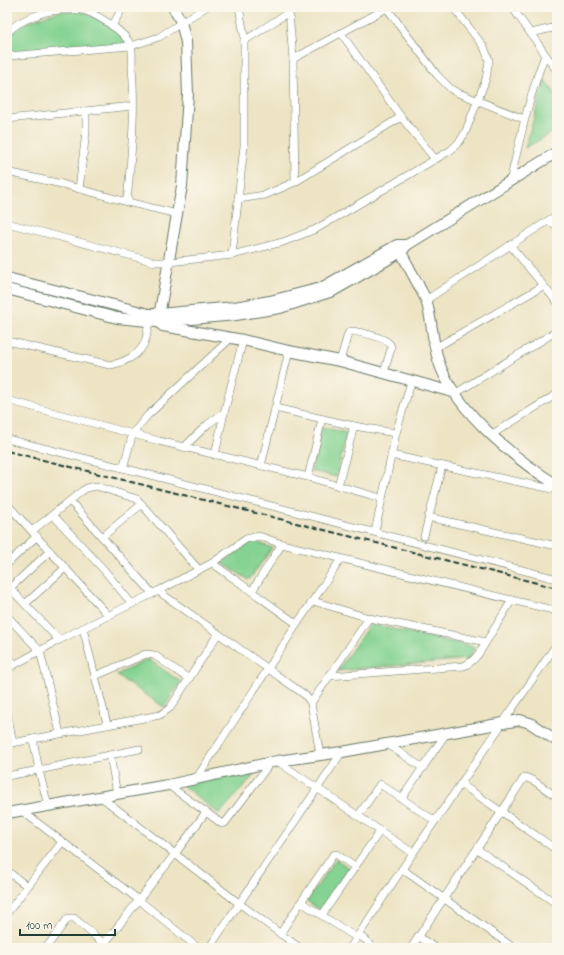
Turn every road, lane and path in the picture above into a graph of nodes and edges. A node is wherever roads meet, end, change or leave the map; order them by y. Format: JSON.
{"nodes":[{"id":1,"x":124,"y":7,"type":"edge"},
{"id":2,"x":173,"y":7,"type":"edge"},
{"id":3,"x":206,"y":7,"type":"edge"},
{"id":4,"x":239,"y":7,"type":"edge"},
{"id":5,"x":296,"y":7,"type":"edge"},
{"id":6,"x":386,"y":7,"type":"edge"},
{"id":7,"x":453,"y":7,"type":"edge"},
{"id":8,"x":512,"y":7,"type":"edge"},
{"id":9,"x":289,"y":12,"type":"junction"},
{"id":10,"x":181,"y":22,"type":"junction"},
{"id":11,"x":112,"y":26,"type":"junction"},
{"id":12,"x":557,"y":27,"type":"edge"},
{"id":13,"x":342,"y":33,"type":"junction"},
{"id":14,"x":531,"y":33,"type":"junction"},
{"id":15,"x":7,"y":34,"type":"edge"},
{"id":16,"x":244,"y":41,"type":"junction"},
{"id":17,"x":131,"y":46,"type":"junction"},
{"id":18,"x":545,"y":55,"type":"junction"},
{"id":19,"x":7,"y":56,"type":"edge"},
{"id":20,"x":293,"y":59,"type":"junction"},
{"id":21,"x":554,"y":61,"type":"edge"},
{"id":22,"x":557,"y":71,"type":"edge"},
{"id":23,"x":478,"y":101,"type":"junction"},
{"id":24,"x":133,"y":106,"type":"junction"},
{"id":25,"x":86,"y":111,"type":"junction"},
{"id":26,"x":401,"y":117,"type":"junction"},
{"id":27,"x":7,"y":119,"type":"edge"},
{"id":28,"x":524,"y":119,"type":"junction"},
{"id":29,"x":557,"y":152,"type":"edge"},
{"id":30,"x":435,"y":159,"type":"junction"},
{"id":31,"x":7,"y":172,"type":"edge"},
{"id":32,"x":295,"y":182,"type":"junction"},
{"id":33,"x":510,"y":182,"type":"junction"},
{"id":34,"x":79,"y":189,"type":"junction"},
{"id":35,"x":238,"y":198,"type":"junction"},
{"id":36,"x":127,"y":202,"type":"junction"},
{"id":37,"x":177,"y":214,"type":"junction"},
{"id":38,"x":557,"y":215,"type":"edge"},
{"id":39,"x":549,"y":220,"type":"junction"},
{"id":40,"x":7,"y":223,"type":"edge"},
{"id":41,"x":557,"y":228,"type":"edge"},
{"id":42,"x":510,"y":245,"type":"junction"},
{"id":43,"x":402,"y":247,"type":"junction"},
{"id":44,"x":232,"y":255,"type":"junction"},
{"id":45,"x":169,"y":262,"type":"junction"},
{"id":46,"x":7,"y":278,"type":"edge"},
{"id":47,"x":543,"y":286,"type":"junction"},
{"id":48,"x":7,"y":288,"type":"edge"},
{"id":49,"x":426,"y":300,"type":"junction"},
{"id":50,"x":557,"y":302,"type":"edge"},
{"id":51,"x":154,"y":318,"type":"junction"},
{"id":52,"x":557,"y":331,"type":"edge"},
{"id":53,"x":231,"y":338,"type":"junction"},
{"id":54,"x":243,"y":340,"type":"junction"},
{"id":55,"x":7,"y":341,"type":"edge"},
{"id":56,"x":435,"y":348,"type":"junction"},
{"id":57,"x":289,"y":351,"type":"junction"},
{"id":58,"x":340,"y":361,"type":"junction"},
{"id":59,"x":384,"y":372,"type":"junction"},
{"id":60,"x":411,"y":382,"type":"junction"},
{"id":61,"x":456,"y":393,"type":"junction"},
{"id":62,"x":557,"y":394,"type":"edge"},
{"id":63,"x":7,"y":400,"type":"edge"},
{"id":64,"x":275,"y":408,"type":"junction"},
{"id":65,"x":224,"y":413,"type":"junction"},
{"id":66,"x":322,"y":419,"type":"junction"},
{"id":67,"x":354,"y":426,"type":"junction"},
{"id":68,"x":133,"y":433,"type":"junction"},
{"id":69,"x":396,"y":433,"type":"junction"},
{"id":70,"x":491,"y":435,"type":"junction"},
{"id":71,"x":7,"y":439,"type":"edge"},
{"id":72,"x":184,"y":447,"type":"junction"},
{"id":73,"x":215,"y":455,"type":"junction"},
{"id":74,"x":391,"y":455,"type":"junction"},
{"id":75,"x":261,"y":466,"type":"junction"},
{"id":76,"x":442,"y":466,"type":"junction"},
{"id":77,"x":123,"y":468,"type":"junction"},
{"id":78,"x":308,"y":477,"type":"junction"},
{"id":79,"x":557,"y":485,"type":"edge"},
{"id":80,"x":338,"y":486,"type":"junction"},
{"id":81,"x":557,"y":490,"type":"edge"},
{"id":82,"x":381,"y":498,"type":"junction"},
{"id":83,"x":70,"y":501,"type":"junction"},
{"id":84,"x":7,"y":504,"type":"edge"},
{"id":85,"x":142,"y":504,"type":"junction"},
{"id":86,"x":54,"y":515,"type":"junction"},
{"id":87,"x":428,"y":517,"type":"junction"},
{"id":88,"x":375,"y":532,"type":"junction"},
{"id":89,"x":34,"y":534,"type":"junction"},
{"id":90,"x":424,"y":536,"type":"dead end"},
{"id":91,"x":102,"y":537,"type":"junction"},
{"id":92,"x":282,"y":544,"type":"junction"},
{"id":93,"x":557,"y":546,"type":"edge"},
{"id":94,"x":50,"y":551,"type":"junction"},
{"id":95,"x":341,"y":559,"type":"junction"},
{"id":96,"x":212,"y":563,"type":"junction"},
{"id":97,"x":7,"y":564,"type":"edge"},
{"id":98,"x":65,"y":568,"type":"junction"},
{"id":99,"x":200,"y":570,"type":"junction"},
{"id":100,"x":557,"y":579,"type":"edge"},
{"id":101,"x":8,"y":587,"type":"edge"},
{"id":102,"x":252,"y":591,"type":"junction"},
{"id":103,"x":155,"y":593,"type":"junction"},
{"id":104,"x":512,"y":600,"type":"junction"},
{"id":105,"x":313,"y":601,"type":"junction"},
{"id":106,"x":25,"y":604,"type":"junction"},
{"id":107,"x":132,"y":604,"type":"junction"},
{"id":108,"x":557,"y":611,"type":"edge"},
{"id":109,"x":108,"y":615,"type":"junction"},
{"id":110,"x":7,"y":616,"type":"edge"},
{"id":111,"x":369,"y":618,"type":"junction"},
{"id":112,"x":297,"y":624,"type":"junction"},
{"id":113,"x":83,"y":628,"type":"junction"},
{"id":114,"x":218,"y":634,"type":"junction"},
{"id":115,"x":59,"y":640,"type":"junction"},
{"id":116,"x":486,"y":642,"type":"junction"},
{"id":117,"x":557,"y":644,"type":"edge"},
{"id":118,"x":40,"y":651,"type":"junction"},
{"id":119,"x":7,"y":656,"type":"edge"},
{"id":120,"x":15,"y":664,"type":"junction"},
{"id":121,"x":7,"y":669,"type":"edge"},
{"id":122,"x":268,"y":669,"type":"junction"},
{"id":123,"x":95,"y":676,"type":"junction"},
{"id":124,"x":329,"y":676,"type":"junction"},
{"id":125,"x":189,"y":679,"type":"junction"},
{"id":126,"x":311,"y":703,"type":"junction"},
{"id":127,"x":7,"y":714,"type":"edge"},
{"id":128,"x":502,"y":723,"type":"junction"},
{"id":129,"x":107,"y":724,"type":"junction"},
{"id":130,"x":447,"y":732,"type":"junction"},
{"id":131,"x":60,"y":733,"type":"junction"},
{"id":132,"x":556,"y":738,"type":"edge"},
{"id":133,"x":33,"y":739,"type":"junction"},
{"id":134,"x":10,"y":743,"type":"edge"},
{"id":135,"x":387,"y":744,"type":"junction"},
{"id":136,"x":139,"y":749,"type":"dead end"},
{"id":137,"x":342,"y":752,"type":"junction"},
{"id":138,"x":320,"y":754,"type":"junction"},
{"id":139,"x":110,"y":755,"type":"junction"},
{"id":140,"x":274,"y":762,"type":"junction"},
{"id":141,"x":423,"y":768,"type":"junction"},
{"id":142,"x":39,"y":770,"type":"junction"},
{"id":143,"x":7,"y":776,"type":"edge"},
{"id":144,"x":196,"y":779,"type":"junction"},
{"id":145,"x":460,"y":784,"type":"junction"},
{"id":146,"x":168,"y":785,"type":"junction"},
{"id":147,"x":317,"y":788,"type":"junction"},
{"id":148,"x":117,"y":794,"type":"junction"},
{"id":149,"x":101,"y":797,"type":"junction"},
{"id":150,"x":557,"y":797,"type":"edge"},
{"id":151,"x":402,"y":798,"type":"junction"},
{"id":152,"x":48,"y":806,"type":"junction"},
{"id":153,"x":22,"y":811,"type":"junction"},
{"id":154,"x":502,"y":811,"type":"junction"},
{"id":155,"x":206,"y":812,"type":"junction"},
{"id":156,"x":7,"y":813,"type":"edge"},
{"id":157,"x":358,"y":816,"type":"junction"},
{"id":158,"x":435,"y":821,"type":"junction"},
{"id":159,"x":380,"y":831,"type":"junction"},
{"id":160,"x":62,"y":842,"type":"junction"},
{"id":161,"x":477,"y":849,"type":"junction"},
{"id":162,"x":557,"y":850,"type":"edge"},
{"id":163,"x":413,"y":853,"type":"junction"},
{"id":164,"x":175,"y":854,"type":"junction"},
{"id":165,"x":355,"y":867,"type":"junction"},
{"id":166,"x":402,"y":869,"type":"junction"},
{"id":167,"x":7,"y":872,"type":"edge"},
{"id":168,"x":27,"y":886,"type":"junction"},
{"id":169,"x":444,"y":899,"type":"junction"},
{"id":170,"x":139,"y":900,"type":"junction"},
{"id":171,"x":301,"y":902,"type":"junction"},
{"id":172,"x":240,"y":904,"type":"junction"},
{"id":173,"x":557,"y":904,"type":"edge"},
{"id":174,"x":7,"y":913,"type":"edge"},
{"id":175,"x":322,"y":915,"type":"junction"},
{"id":176,"x":280,"y":934,"type":"junction"},
{"id":177,"x":418,"y":936,"type":"junction"},
{"id":178,"x":358,"y":937,"type":"junction"},
{"id":179,"x":102,"y":946,"type":"edge"},
{"id":180,"x":46,"y":948,"type":"edge"},
{"id":181,"x":198,"y":948,"type":"edge"},
{"id":182,"x":209,"y":948,"type":"edge"},
{"id":183,"x":300,"y":948,"type":"edge"},
{"id":184,"x":350,"y":948,"type":"edge"},
{"id":185,"x":372,"y":948,"type":"edge"},
{"id":186,"x":411,"y":948,"type":"edge"},
{"id":187,"x":436,"y":948,"type":"edge"},
{"id":188,"x":514,"y":948,"type":"edge"}],
"edges":[{"from":1,"to":11,"type":"street"},
{"from":2,"to":10,"type":"street"},
{"from":3,"to":10,"type":"street"},
{"from":4,"to":16,"type":"street"},
{"from":5,"to":9,"type":"street"},
{"from":6,"to":13,"type":"street"},
{"from":6,"to":23,"type":"street"},
{"from":7,"to":23,"type":"street"},
{"from":8,"to":14,"type":"street"},
{"from":9,"to":16,"type":"street"},
{"from":9,"to":20,"type":"street"},
{"from":10,"to":17,"type":"street"},
{"from":10,"to":37,"type":"street"},
{"from":11,"to":15,"type":"street"},
{"from":11,"to":17,"type":"street"},
{"from":12,"to":14,"type":"street"},
{"from":13,"to":20,"type":"street"},
{"from":13,"to":26,"type":"street"},
{"from":14,"to":18,"type":"street"},
{"from":16,"to":35,"type":"street"},
{"from":17,"to":19,"type":"street"},
{"from":17,"to":24,"type":"street"},
{"from":18,"to":21,"type":"street"},
{"from":18,"to":28,"type":"street"},
{"from":20,"to":32,"type":"street"},
{"from":21,"to":22,"type":"street"},
{"from":23,"to":28,"type":"street"},
{"from":23,"to":30,"type":"street"},
{"from":24,"to":25,"type":"street"},
{"from":24,"to":36,"type":"street"},
{"from":25,"to":27,"type":"street"},
{"from":25,"to":34,"type":"street"},
{"from":26,"to":30,"type":"street"},
{"from":26,"to":32,"type":"street"},
{"from":28,"to":33,"type":"street"},
{"from":29,"to":33,"type":"street"},
{"from":30,"to":44,"type":"street"},
{"from":31,"to":34,"type":"street"},
{"from":32,"to":35,"type":"street"},
{"from":33,"to":43,"type":"street"},
{"from":34,"to":36,"type":"street"},
{"from":35,"to":44,"type":"street"},
{"from":36,"to":37,"type":"street"},
{"from":37,"to":45,"type":"street"},
{"from":38,"to":39,"type":"street"},
{"from":39,"to":41,"type":"street"},
{"from":39,"to":42,"type":"street"},
{"from":40,"to":45,"type":"street"},
{"from":42,"to":47,"type":"street"},
{"from":42,"to":49,"type":"street"},
{"from":43,"to":49,"type":"street"},
{"from":43,"to":51,"type":"street"},
{"from":44,"to":45,"type":"street"},
{"from":45,"to":51,"type":"street"},
{"from":46,"to":51,"type":"street"},
{"from":47,"to":50,"type":"street"},
{"from":47,"to":56,"type":"street"},
{"from":48,"to":51,"type":"street"},
{"from":49,"to":56,"type":"street"},
{"from":51,"to":53,"type":"street"},
{"from":51,"to":55,"type":"street"},
{"from":52,"to":61,"type":"street"},
{"from":53,"to":54,"type":"street"},
{"from":53,"to":68,"type":"street"},
{"from":54,"to":57,"type":"street"},
{"from":54,"to":65,"type":"street"},
{"from":56,"to":61,"type":"street"},
{"from":57,"to":58,"type":"street"},
{"from":57,"to":64,"type":"street"},
{"from":58,"to":59,"type":"street"},
{"from":58,"to":59,"type":"street"},
{"from":59,"to":60,"type":"street"},
{"from":60,"to":61,"type":"street"},
{"from":60,"to":69,"type":"street"},
{"from":61,"to":70,"type":"street"},
{"from":62,"to":70,"type":"street"},
{"from":63,"to":68,"type":"street"},
{"from":64,"to":66,"type":"street"},
{"from":64,"to":75,"type":"street"},
{"from":65,"to":72,"type":"street"},
{"from":65,"to":73,"type":"street"},
{"from":66,"to":67,"type":"street"},
{"from":66,"to":78,"type":"street"},
{"from":67,"to":69,"type":"street"},
{"from":67,"to":80,"type":"street"},
{"from":68,"to":72,"type":"street"},
{"from":68,"to":77,"type":"street"},
{"from":69,"to":74,"type":"street"},
{"from":70,"to":79,"type":"street"},
{"from":71,"to":77,"type":"street"},
{"from":72,"to":73,"type":"street"},
{"from":73,"to":75,"type":"street"},
{"from":74,"to":76,"type":"street"},
{"from":74,"to":82,"type":"street"},
{"from":75,"to":78,"type":"street"},
{"from":76,"to":81,"type":"street"},
{"from":76,"to":87,"type":"street"},
{"from":77,"to":88,"type":"street"},
{"from":78,"to":80,"type":"street"},
{"from":80,"to":82,"type":"street"},
{"from":82,"to":88,"type":"street"},
{"from":83,"to":85,"type":"street"},
{"from":83,"to":86,"type":"street"},
{"from":83,"to":91,"type":"street"},
{"from":84,"to":89,"type":"street"},
{"from":85,"to":91,"type":"street"},
{"from":85,"to":99,"type":"street"},
{"from":86,"to":89,"type":"street"},
{"from":86,"to":107,"type":"street"},
{"from":87,"to":90,"type":"street"},
{"from":87,"to":93,"type":"street"},
{"from":88,"to":100,"type":"street"},
{"from":89,"to":94,"type":"street"},
{"from":89,"to":97,"type":"street"},
{"from":91,"to":103,"type":"street"},
{"from":92,"to":95,"type":"street"},
{"from":92,"to":96,"type":"street"},
{"from":92,"to":102,"type":"street"},
{"from":94,"to":98,"type":"street"},
{"from":94,"to":101,"type":"street"},
{"from":95,"to":104,"type":"street"},
{"from":95,"to":105,"type":"street"},
{"from":96,"to":99,"type":"street"},
{"from":96,"to":102,"type":"street"},
{"from":98,"to":106,"type":"street"},
{"from":98,"to":109,"type":"street"},
{"from":99,"to":103,"type":"street"},
{"from":101,"to":106,"type":"street"},
{"from":102,"to":112,"type":"street"},
{"from":103,"to":107,"type":"street"},
{"from":103,"to":114,"type":"street"},
{"from":104,"to":108,"type":"street"},
{"from":104,"to":116,"type":"street"},
{"from":105,"to":111,"type":"street"},
{"from":105,"to":112,"type":"street"},
{"from":106,"to":115,"type":"street"},
{"from":107,"to":109,"type":"street"},
{"from":109,"to":113,"type":"street"},
{"from":110,"to":118,"type":"street"},
{"from":111,"to":116,"type":"street"},
{"from":111,"to":124,"type":"street"},
{"from":112,"to":122,"type":"street"},
{"from":113,"to":115,"type":"street"},
{"from":113,"to":123,"type":"street"},
{"from":114,"to":122,"type":"street"},
{"from":114,"to":125,"type":"street"},
{"from":115,"to":118,"type":"street"},
{"from":116,"to":124,"type":"street"},
{"from":117,"to":128,"type":"street"},
{"from":118,"to":120,"type":"street"},
{"from":118,"to":131,"type":"street"},
{"from":119,"to":120,"type":"street"},
{"from":120,"to":121,"type":"street"},
{"from":122,"to":126,"type":"street"},
{"from":122,"to":144,"type":"street"},
{"from":123,"to":125,"type":"street"},
{"from":123,"to":129,"type":"street"},
{"from":124,"to":126,"type":"street"},
{"from":125,"to":129,"type":"street"},
{"from":126,"to":138,"type":"street"},
{"from":127,"to":134,"type":"street"},
{"from":128,"to":130,"type":"street"},
{"from":128,"to":132,"type":"street"},
{"from":128,"to":145,"type":"street"},
{"from":129,"to":131,"type":"street"},
{"from":130,"to":135,"type":"street"},
{"from":130,"to":141,"type":"street"},
{"from":131,"to":133,"type":"street"},
{"from":133,"to":134,"type":"street"},
{"from":133,"to":142,"type":"street"},
{"from":135,"to":137,"type":"street"},
{"from":135,"to":141,"type":"street"},
{"from":136,"to":139,"type":"street"},
{"from":137,"to":138,"type":"street"},
{"from":137,"to":147,"type":"street"},
{"from":138,"to":140,"type":"street"},
{"from":139,"to":142,"type":"street"},
{"from":139,"to":148,"type":"street"},
{"from":140,"to":144,"type":"street"},
{"from":140,"to":147,"type":"street"},
{"from":140,"to":155,"type":"street"},
{"from":141,"to":151,"type":"street"},
{"from":142,"to":143,"type":"street"},
{"from":142,"to":152,"type":"street"},
{"from":144,"to":146,"type":"street"},
{"from":145,"to":154,"type":"street"},
{"from":145,"to":158,"type":"street"},
{"from":146,"to":148,"type":"street"},
{"from":146,"to":155,"type":"street"},
{"from":147,"to":157,"type":"street"},
{"from":147,"to":172,"type":"street"},
{"from":148,"to":149,"type":"street"},
{"from":149,"to":152,"type":"street"},
{"from":149,"to":164,"type":"street"},
{"from":150,"to":154,"type":"street"},
{"from":151,"to":157,"type":"street"},
{"from":151,"to":158,"type":"street"},
{"from":152,"to":153,"type":"street"},
{"from":153,"to":156,"type":"street"},
{"from":153,"to":160,"type":"street"},
{"from":154,"to":161,"type":"street"},
{"from":154,"to":162,"type":"street"},
{"from":155,"to":164,"type":"street"},
{"from":157,"to":159,"type":"street"},
{"from":158,"to":163,"type":"street"},
{"from":159,"to":163,"type":"street"},
{"from":159,"to":165,"type":"street"},
{"from":160,"to":168,"type":"street"},
{"from":160,"to":170,"type":"street"},
{"from":161,"to":169,"type":"street"},
{"from":161,"to":173,"type":"street"},
{"from":163,"to":166,"type":"street"},
{"from":164,"to":170,"type":"street"},
{"from":164,"to":172,"type":"street"},
{"from":165,"to":171,"type":"street"},
{"from":165,"to":175,"type":"street"},
{"from":166,"to":169,"type":"street"},
{"from":166,"to":178,"type":"street"},
{"from":167,"to":168,"type":"street"},
{"from":168,"to":174,"type":"street"},
{"from":169,"to":177,"type":"street"},
{"from":169,"to":188,"type":"street"},
{"from":170,"to":179,"type":"street"},
{"from":170,"to":181,"type":"street"},
{"from":171,"to":175,"type":"street"},
{"from":171,"to":176,"type":"street"},
{"from":172,"to":176,"type":"street"},
{"from":172,"to":182,"type":"street"},
{"from":175,"to":178,"type":"street"},
{"from":176,"to":183,"type":"street"},
{"from":177,"to":186,"type":"street"},
{"from":177,"to":187,"type":"street"},
{"from":178,"to":184,"type":"street"},
{"from":178,"to":185,"type":"street"},
{"from":179,"to":180,"type":"street"}]}
